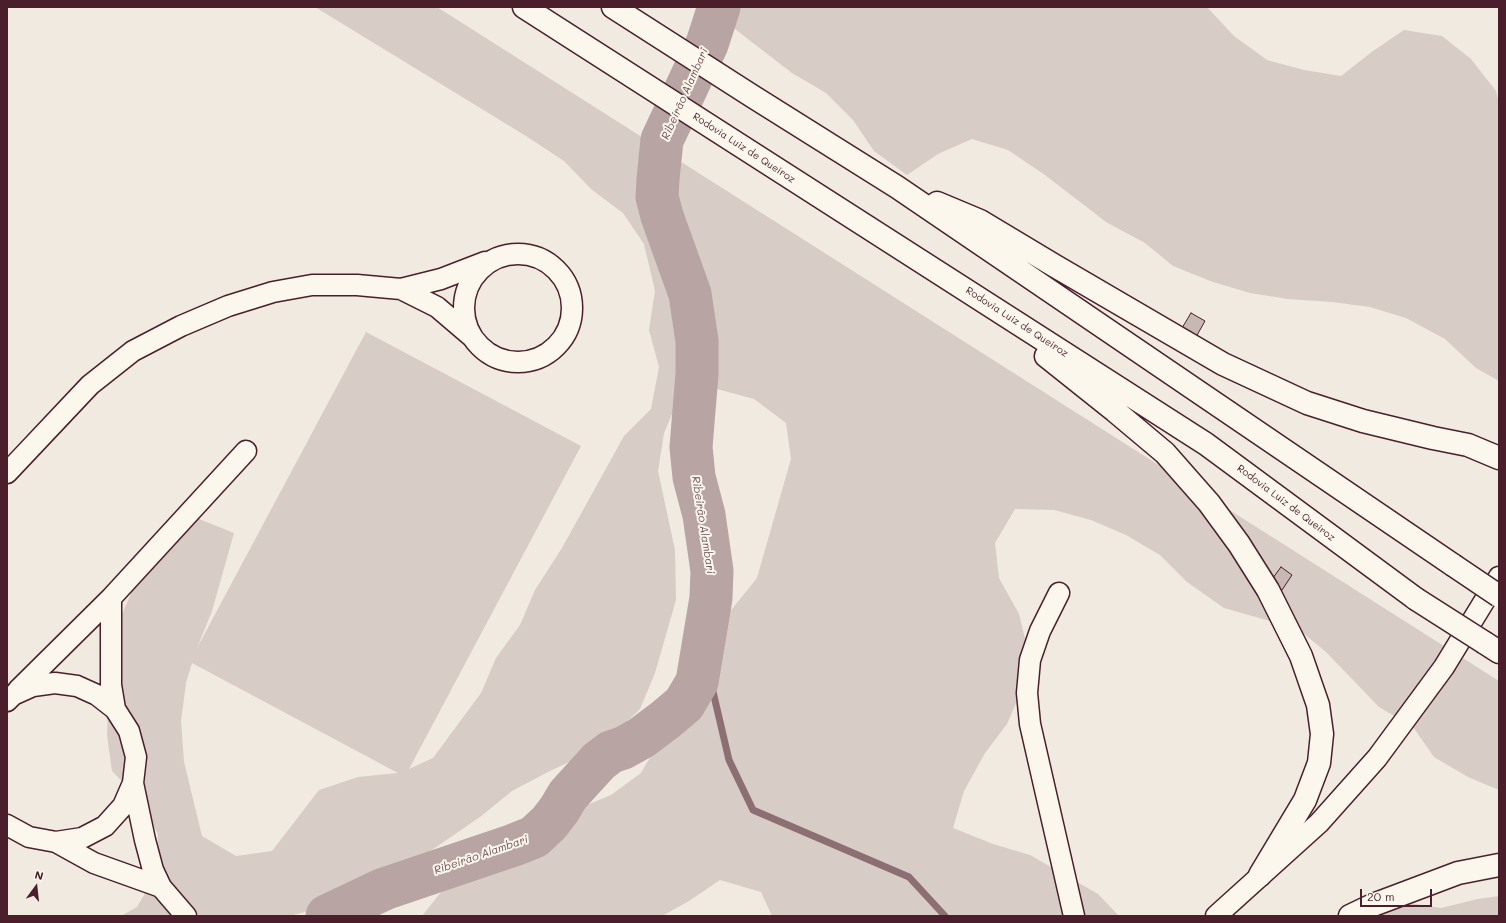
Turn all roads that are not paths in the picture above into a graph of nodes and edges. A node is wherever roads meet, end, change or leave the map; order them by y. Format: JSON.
{"nodes":[{"id":1,"x":524,"y":7,"type":"edge"},
{"id":2,"x":613,"y":7,"type":"edge"},
{"id":3,"x":897,"y":187,"type":"junction"},
{"id":4,"x":490,"y":260,"type":"junction"},
{"id":5,"x":942,"y":275,"type":"junction"},
{"id":6,"x":401,"y":289,"type":"junction"},
{"id":7,"x":471,"y":336,"type":"junction"},
{"id":8,"x":1499,"y":444,"type":"edge"},
{"id":9,"x":1468,"y":445,"type":"junction"},
{"id":10,"x":246,"y":451,"type":"dead end"},
{"id":11,"x":1499,"y":458,"type":"edge"},
{"id":12,"x":7,"y":473,"type":"edge"},
{"id":13,"x":1499,"y":577,"type":"edge"},
{"id":14,"x":1059,"y":594,"type":"dead end"},
{"id":15,"x":1499,"y":596,"type":"edge"},
{"id":16,"x":111,"y":598,"type":"junction"},
{"id":17,"x":1492,"y":648,"type":"edge"},
{"id":18,"x":10,"y":698,"type":"edge"},
{"id":19,"x":115,"y":709,"type":"junction"},
{"id":20,"x":133,"y":783,"type":"junction"},
{"id":21,"x":7,"y":825,"type":"edge"},
{"id":22,"x":29,"y":838,"type":"junction"},
{"id":23,"x":7,"y":840,"type":"edge"},
{"id":24,"x":56,"y":842,"type":"junction"},
{"id":25,"x":1499,"y":865,"type":"edge"},
{"id":26,"x":1260,"y":875,"type":"junction"},
{"id":27,"x":161,"y":887,"type":"junction"},
{"id":28,"x":181,"y":910,"type":"edge"},
{"id":29,"x":1074,"y":916,"type":"edge"},
{"id":30,"x":1216,"y":916,"type":"edge"},
{"id":31,"x":1350,"y":916,"type":"edge"}],
"edges":[{"from":1,"to":5,"type":"highway","name":"Rodovia Luiz de Queiroz"},
{"from":2,"to":3,"type":"highway"},
{"from":3,"to":9,"type":"highway"},
{"from":3,"to":15,"type":"highway","bridge":true},
{"from":4,"to":6,"type":"street"},
{"from":4,"to":7,"type":"street"},
{"from":4,"to":7,"type":"street"},
{"from":5,"to":17,"type":"highway","name":"Rodovia Luiz de Queiroz","bridge":true},
{"from":5,"to":26,"type":"highway"},
{"from":6,"to":7,"type":"street"},
{"from":6,"to":12,"type":"street"},
{"from":8,"to":9,"type":"highway"},
{"from":9,"to":11,"type":"highway"},
{"from":10,"to":16,"type":"street"},
{"from":13,"to":26,"type":"street"},
{"from":14,"to":29,"type":"street"},
{"from":16,"to":18,"type":"street"},
{"from":16,"to":19,"type":"street"},
{"from":18,"to":19,"type":"street"},
{"from":19,"to":20,"type":"street"},
{"from":20,"to":24,"type":"street"},
{"from":20,"to":27,"type":"street"},
{"from":21,"to":22,"type":"street"},
{"from":22,"to":23,"type":"street"},
{"from":22,"to":24,"type":"street"},
{"from":24,"to":27,"type":"street"},
{"from":25,"to":31,"type":"highway"},
{"from":26,"to":30,"type":"street"},
{"from":27,"to":28,"type":"street"}]}
